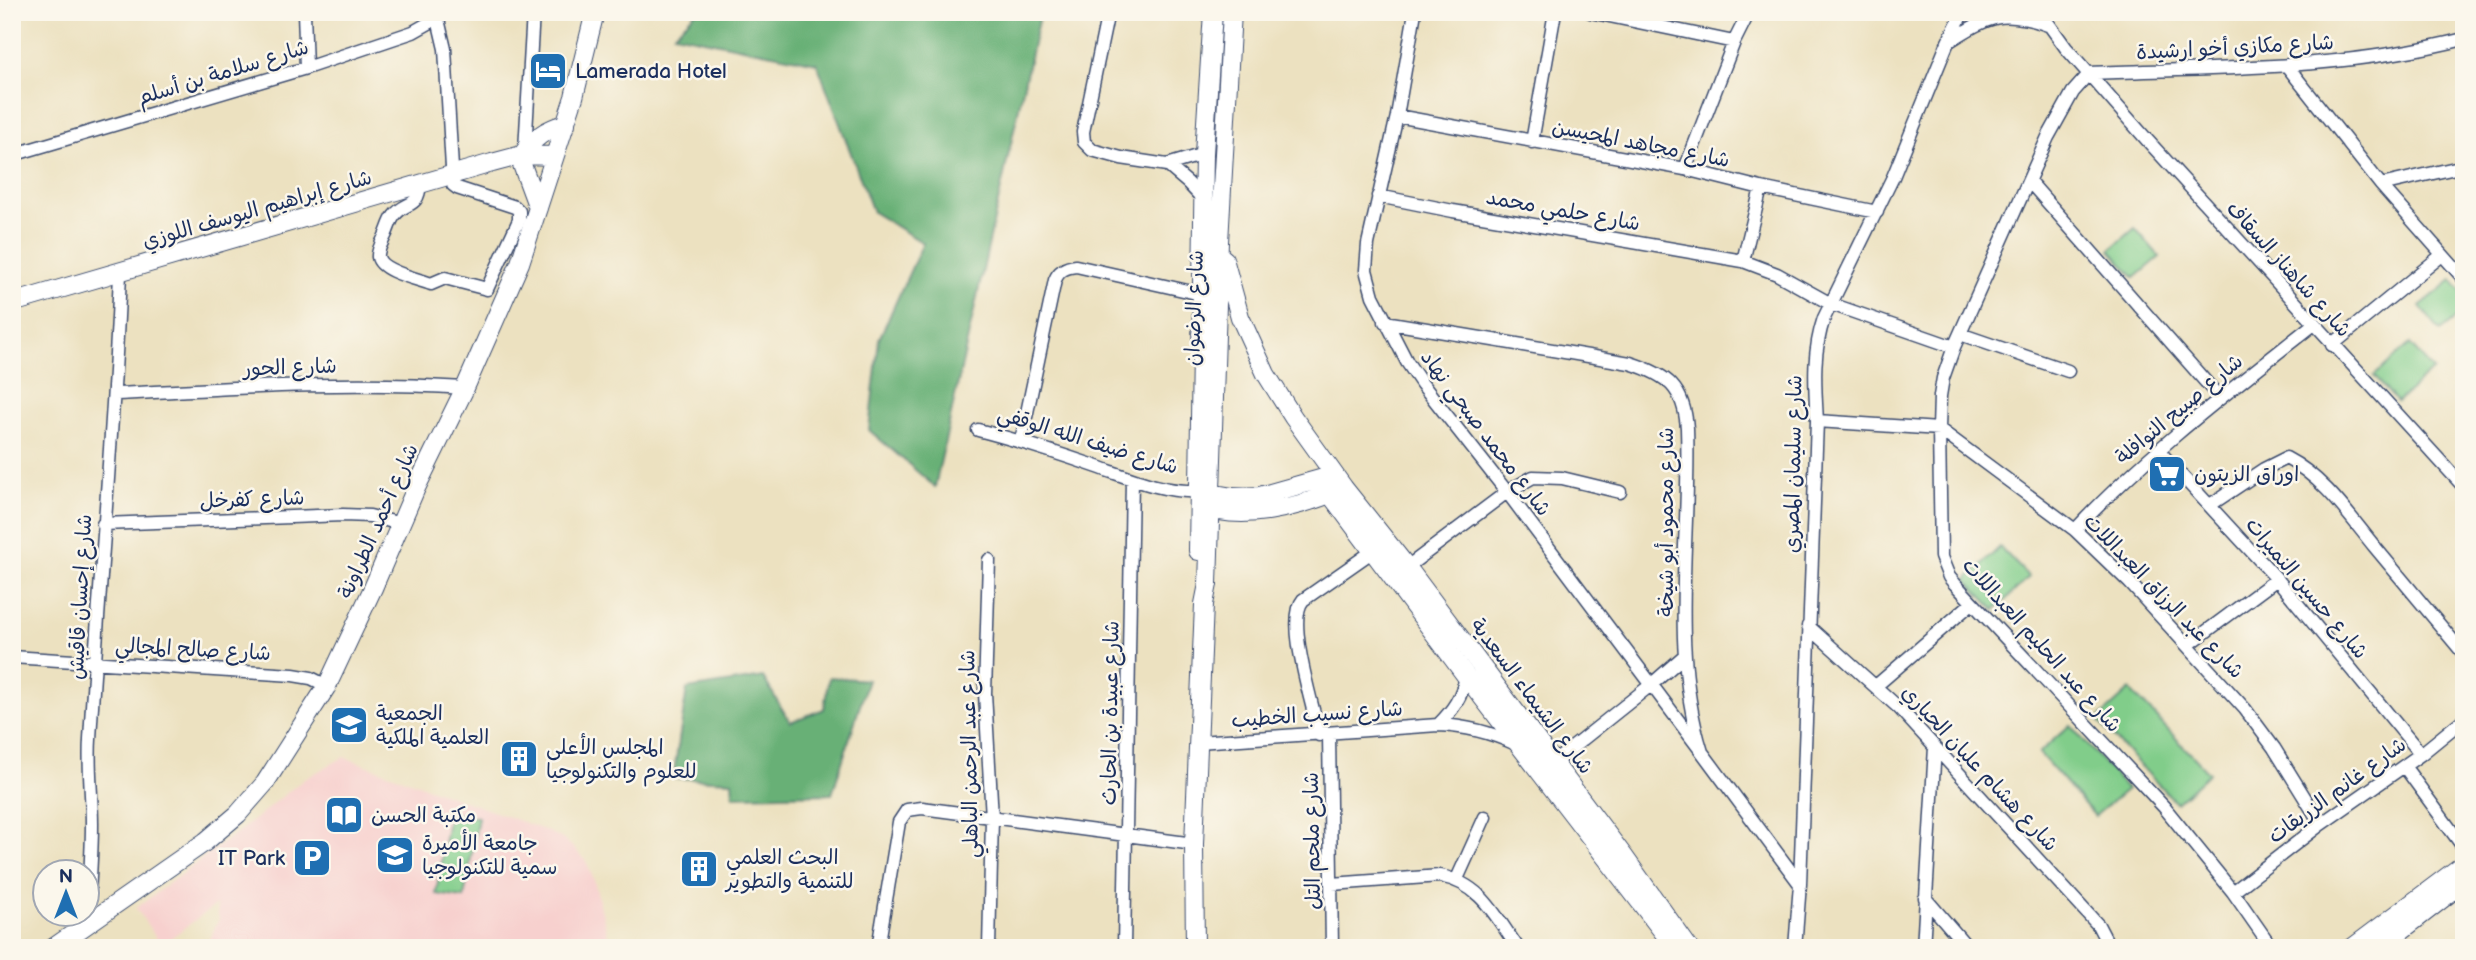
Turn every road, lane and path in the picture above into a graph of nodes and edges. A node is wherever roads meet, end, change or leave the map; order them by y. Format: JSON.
{"nodes":[{"id":1,"x":304,"y":12,"type":"edge"},
{"id":2,"x":533,"y":12,"type":"edge"},
{"id":3,"x":595,"y":12,"type":"edge"},
{"id":4,"x":1108,"y":12,"type":"edge"},
{"id":5,"x":1415,"y":12,"type":"edge"},
{"id":6,"x":1555,"y":12,"type":"edge"},
{"id":7,"x":1590,"y":12,"type":"edge"},
{"id":8,"x":1749,"y":12,"type":"edge"},
{"id":9,"x":1963,"y":12,"type":"edge"},
{"id":10,"x":2035,"y":12,"type":"edge"},
{"id":11,"x":2040,"y":12,"type":"edge"},
{"id":12,"x":437,"y":14,"type":"edge"},
{"id":13,"x":1212,"y":20,"type":"edge"},
{"id":14,"x":1231,"y":21,"type":"edge"},
{"id":15,"x":2048,"y":25,"type":"junction"},
{"id":16,"x":2464,"y":39,"type":"edge"},
{"id":17,"x":1734,"y":42,"type":"junction"},
{"id":18,"x":1948,"y":42,"type":"junction"},
{"id":19,"x":2287,"y":66,"type":"junction"},
{"id":20,"x":306,"y":68,"type":"junction"},
{"id":21,"x":2090,"y":73,"type":"junction"},
{"id":22,"x":1397,"y":116,"type":"junction"},
{"id":23,"x":566,"y":124,"type":"junction"},
{"id":24,"x":1532,"y":142,"type":"junction"},
{"id":25,"x":1203,"y":154,"type":"junction"},
{"id":26,"x":12,"y":155,"type":"edge"},
{"id":27,"x":520,"y":156,"type":"junction"},
{"id":28,"x":552,"y":161,"type":"junction"},
{"id":29,"x":1167,"y":165,"type":"junction"},
{"id":30,"x":2464,"y":166,"type":"edge"},
{"id":31,"x":1685,"y":169,"type":"junction"},
{"id":32,"x":452,"y":175,"type":"junction"},
{"id":33,"x":2029,"y":181,"type":"junction"},
{"id":34,"x":420,"y":184,"type":"junction"},
{"id":35,"x":2381,"y":185,"type":"junction"},
{"id":36,"x":1760,"y":188,"type":"junction"},
{"id":37,"x":1378,"y":196,"type":"junction"},
{"id":38,"x":1203,"y":199,"type":"junction"},
{"id":39,"x":538,"y":208,"type":"junction"},
{"id":40,"x":1877,"y":212,"type":"junction"},
{"id":41,"x":1219,"y":242,"type":"junction"},
{"id":42,"x":2442,"y":255,"type":"junction"},
{"id":43,"x":1743,"y":261,"type":"junction"},
{"id":44,"x":120,"y":273,"type":"junction"},
{"id":45,"x":2464,"y":279,"type":"edge"},
{"id":46,"x":1201,"y":294,"type":"junction"},
{"id":47,"x":12,"y":303,"type":"edge"},
{"id":48,"x":1831,"y":304,"type":"junction"},
{"id":49,"x":1385,"y":322,"type":"junction"},
{"id":50,"x":2314,"y":324,"type":"junction"},
{"id":51,"x":1960,"y":334,"type":"junction"},
{"id":52,"x":2332,"y":345,"type":"junction"},
{"id":53,"x":1954,"y":347,"type":"junction"},
{"id":54,"x":2068,"y":371,"type":"dead end"},
{"id":55,"x":465,"y":388,"type":"junction"},
{"id":56,"x":116,"y":394,"type":"junction"},
{"id":57,"x":2220,"y":398,"type":"junction"},
{"id":58,"x":1817,"y":421,"type":"junction"},
{"id":59,"x":1938,"y":429,"type":"junction"},
{"id":60,"x":978,"y":430,"type":"dead end"},
{"id":61,"x":1021,"y":441,"type":"junction"},
{"id":62,"x":2159,"y":451,"type":"junction"},
{"id":63,"x":1132,"y":479,"type":"junction"},
{"id":64,"x":1333,"y":484,"type":"junction"},
{"id":65,"x":2462,"y":484,"type":"edge"},
{"id":66,"x":1507,"y":492,"type":"junction"},
{"id":67,"x":1620,"y":492,"type":"dead end"},
{"id":68,"x":1200,"y":498,"type":"junction"},
{"id":69,"x":2210,"y":505,"type":"junction"},
{"id":70,"x":103,"y":524,"type":"junction"},
{"id":71,"x":401,"y":524,"type":"junction"},
{"id":72,"x":2075,"y":530,"type":"junction"},
{"id":73,"x":1373,"y":551,"type":"junction"},
{"id":74,"x":989,"y":560,"type":"dead end"},
{"id":75,"x":1407,"y":567,"type":"junction"},
{"id":76,"x":2277,"y":579,"type":"junction"},
{"id":77,"x":1972,"y":603,"type":"junction"},
{"id":78,"x":1808,"y":626,"type":"junction"},
{"id":79,"x":2188,"y":645,"type":"junction"},
{"id":80,"x":2464,"y":654,"type":"edge"},
{"id":81,"x":1684,"y":656,"type":"junction"},
{"id":82,"x":12,"y":657,"type":"edge"},
{"id":83,"x":96,"y":663,"type":"junction"},
{"id":84,"x":1466,"y":676,"type":"junction"},
{"id":85,"x":1652,"y":684,"type":"junction"},
{"id":86,"x":1877,"y":685,"type":"junction"},
{"id":87,"x":327,"y":686,"type":"junction"},
{"id":88,"x":2464,"y":719,"type":"edge"},
{"id":89,"x":1438,"y":725,"type":"junction"},
{"id":90,"x":1324,"y":735,"type":"junction"},
{"id":91,"x":1198,"y":742,"type":"junction"},
{"id":92,"x":1519,"y":745,"type":"junction"},
{"id":93,"x":1935,"y":747,"type":"junction"},
{"id":94,"x":1702,"y":752,"type":"junction"},
{"id":95,"x":2421,"y":754,"type":"junction"},
{"id":96,"x":1553,"y":763,"type":"junction"},
{"id":97,"x":2404,"y":766,"type":"junction"},
{"id":98,"x":1485,"y":817,"type":"dead end"},
{"id":99,"x":992,"y":818,"type":"junction"},
{"id":100,"x":2321,"y":824,"type":"junction"},
{"id":101,"x":1128,"y":834,"type":"junction"},
{"id":102,"x":1194,"y":844,"type":"junction"},
{"id":103,"x":2464,"y":848,"type":"edge"},
{"id":104,"x":90,"y":858,"type":"edge"},
{"id":105,"x":2464,"y":864,"type":"edge"},
{"id":106,"x":1457,"y":879,"type":"junction"},
{"id":107,"x":2464,"y":882,"type":"edge"},
{"id":108,"x":1332,"y":884,"type":"junction"},
{"id":109,"x":1800,"y":884,"type":"junction"},
{"id":110,"x":2233,"y":892,"type":"junction"},
{"id":111,"x":1925,"y":898,"type":"junction"},
{"id":112,"x":102,"y":914,"type":"edge"},
{"id":113,"x":81,"y":928,"type":"edge"},
{"id":114,"x":1678,"y":945,"type":"edge"},
{"id":115,"x":53,"y":948,"type":"edge"},
{"id":116,"x":877,"y":948,"type":"edge"},
{"id":117,"x":989,"y":948,"type":"edge"},
{"id":118,"x":1124,"y":948,"type":"edge"},
{"id":119,"x":1195,"y":948,"type":"edge"},
{"id":120,"x":1332,"y":948,"type":"edge"},
{"id":121,"x":1518,"y":948,"type":"edge"},
{"id":122,"x":1795,"y":948,"type":"edge"},
{"id":123,"x":1923,"y":948,"type":"edge"},
{"id":124,"x":1968,"y":948,"type":"edge"},
{"id":125,"x":2110,"y":948,"type":"edge"},
{"id":126,"x":2272,"y":948,"type":"edge"},
{"id":127,"x":2352,"y":948,"type":"edge"},
{"id":128,"x":2379,"y":948,"type":"edge"}],
"edges":[{"from":1,"to":20,"type":"street"},
{"from":2,"to":27,"type":"street"},
{"from":3,"to":23,"type":"street","name":"شارع أحمد الطراونة"},
{"from":4,"to":29,"type":"street"},
{"from":5,"to":22,"type":"street","name":"شارع محمد صبحي نهاد"},
{"from":6,"to":24,"type":"street"},
{"from":7,"to":17,"type":"street"},
{"from":8,"to":17,"type":"street"},
{"from":9,"to":18,"type":"street","name":"شارع سليمان المصري"},
{"from":10,"to":15,"type":"street"},
{"from":11,"to":15,"type":"street"},
{"from":12,"to":20,"type":"street","name":"شارع سلامة بن أسلم"},
{"from":12,"to":32,"type":"street"},
{"from":13,"to":14,"type":"street"},
{"from":13,"to":25,"type":"street"},
{"from":14,"to":41,"type":"street","name":"شارع الرضوان"},
{"from":15,"to":18,"type":"street"},
{"from":15,"to":21,"type":"street"},
{"from":16,"to":19,"type":"street","name":"شارع مكازي أخو ارشيدة"},
{"from":17,"to":31,"type":"street"},
{"from":18,"to":40,"type":"street","name":"شارع سليمان المصري"},
{"from":19,"to":21,"type":"street","name":"شارع مكازي أخو ارشيدة"},
{"from":19,"to":35,"type":"street"},
{"from":20,"to":26,"type":"street","name":"شارع سلامة بن أسلم"},
{"from":21,"to":33,"type":"street","name":"شارع عبد الحليم العبداللات"},
{"from":21,"to":50,"type":"street","name":"شارع شاهناز السقاف"},
{"from":22,"to":24,"type":"street","name":"شارع مجاهد المحيسن"},
{"from":22,"to":37,"type":"street","name":"شارع محمد صبحي نهاد"},
{"from":23,"to":27,"type":"street"},
{"from":23,"to":28,"type":"street","name":"شارع أحمد الطراونة"},
{"from":24,"to":31,"type":"street","name":"شارع مجاهد المحيسن"},
{"from":25,"to":29,"type":"street"},
{"from":25,"to":38,"type":"street"},
{"from":27,"to":28,"type":"street","name":"شارع إبراهيم اليوسف اللوزي"},
{"from":27,"to":32,"type":"street","name":"شارع إبراهيم اليوسف اللوزي"},
{"from":27,"to":39,"type":"street"},
{"from":28,"to":39,"type":"street","name":"شارع أحمد الطراونة"},
{"from":29,"to":38,"type":"street"},
{"from":30,"to":35,"type":"street"},
{"from":31,"to":36,"type":"street","name":"شارع مجاهد المحيسن"},
{"from":32,"to":34,"type":"street","name":"شارع إبراهيم اليوسف اللوزي"},
{"from":32,"to":34,"type":"street"},
{"from":33,"to":51,"type":"street","name":"شارع عبد الحليم العبداللات"},
{"from":33,"to":57,"type":"street"},
{"from":34,"to":44,"type":"street","name":"شارع إبراهيم اليوسف اللوزي"},
{"from":35,"to":42,"type":"street"},
{"from":36,"to":40,"type":"street","name":"شارع مجاهد المحيسن"},
{"from":36,"to":43,"type":"street"},
{"from":37,"to":43,"type":"street","name":"شارع حلمي محمد"},
{"from":37,"to":49,"type":"street","name":"شارع محمد صبحي نهاد"},
{"from":38,"to":46,"type":"street"},
{"from":39,"to":55,"type":"street","name":"شارع أحمد الطراونة"},
{"from":40,"to":48,"type":"street","name":"شارع سليمان المصري"},
{"from":41,"to":64,"type":"street"},
{"from":41,"to":68,"type":"street","name":"شارع الرضوان"},
{"from":42,"to":45,"type":"street"},
{"from":42,"to":52,"type":"street"},
{"from":43,"to":48,"type":"street","name":"شارع حلمي محمد"},
{"from":44,"to":47,"type":"street","name":"شارع إبراهيم اليوسف اللوزي"},
{"from":44,"to":56,"type":"street","name":"شارع إحسان قاقيش"},
{"from":46,"to":61,"type":"street"},
{"from":46,"to":68,"type":"street","name":"شارع الرضوان"},
{"from":48,"to":53,"type":"street","name":"شارع حلمي محمد"},
{"from":48,"to":58,"type":"street","name":"شارع سليمان المصري"},
{"from":49,"to":66,"type":"street","name":"شارع محمد صبحي نهاد"},
{"from":49,"to":81,"type":"street","name":"شارع محمود أبو شيخة"},
{"from":50,"to":52,"type":"street","name":"شارع شاهناز السقاف"},
{"from":50,"to":57,"type":"street","name":"شارع صبيح النوافلة"},
{"from":51,"to":53,"type":"street","name":"شارع عبد الحليم العبداللات"},
{"from":51,"to":54,"type":"street"},
{"from":52,"to":65,"type":"street","name":"شارع شاهناز السقاف"},
{"from":53,"to":59,"type":"street","name":"شارع عبد الحليم العبداللات"},
{"from":55,"to":56,"type":"street","name":"شارع الحور"},
{"from":55,"to":71,"type":"street","name":"شارع أحمد الطراونة"},
{"from":56,"to":70,"type":"street","name":"شارع إحسان قاقيش"},
{"from":57,"to":62,"type":"street","name":"شارع صبيح النوافلة"},
{"from":58,"to":59,"type":"street"},
{"from":58,"to":78,"type":"street","name":"شارع سليمان المصري"},
{"from":59,"to":72,"type":"street","name":"شارع عبد الرزاق العبداللات"},
{"from":59,"to":77,"type":"street","name":"شارع عبد الحليم العبداللات"},
{"from":60,"to":61,"type":"street","name":"شارع ضيف الله الوقفي"},
{"from":61,"to":63,"type":"street","name":"شارع ضيف الله الوقفي"},
{"from":62,"to":69,"type":"street","name":"شارع حسين النميرات"},
{"from":62,"to":72,"type":"street","name":"شارع صبيح النوافلة"},
{"from":63,"to":68,"type":"street","name":"شارع ضيف الله الوقفي"},
{"from":63,"to":101,"type":"street","name":"شارع عبيدة بن الحارث"},
{"from":64,"to":68,"type":"street","name":"شارع ضيف الله الوقفي"},
{"from":64,"to":73,"type":"street","name":"شارع الشيماء السعدية"},
{"from":64,"to":75,"type":"street","name":"شارع الشيماء السعدية"},
{"from":66,"to":67,"type":"street"},
{"from":66,"to":75,"type":"street"},
{"from":66,"to":85,"type":"street","name":"شارع محمد صبحي نهاد"},
{"from":68,"to":91,"type":"street","name":"شارع الرضوان"},
{"from":69,"to":76,"type":"street","name":"شارع حسين النميرات"},
{"from":69,"to":80,"type":"street"},
{"from":70,"to":71,"type":"street","name":"شارع كفرخل"},
{"from":70,"to":83,"type":"street","name":"شارع إحسان قاقيش"},
{"from":71,"to":87,"type":"street","name":"شارع أحمد الطراونة"},
{"from":72,"to":79,"type":"street","name":"شارع عبد الرزاق العبداللات"},
{"from":73,"to":84,"type":"street","name":"شارع الشيماء السعدية"},
{"from":73,"to":90,"type":"street","name":"شارع ملحم التل"},
{"from":74,"to":99,"type":"street","name":"شارع عبد الرحمن الباهلي"},
{"from":75,"to":96,"type":"street","name":"شارع الشيماء السعدية"},
{"from":76,"to":79,"type":"street"},
{"from":76,"to":95,"type":"street","name":"شارع حسين النميرات"},
{"from":77,"to":86,"type":"street"},
{"from":77,"to":110,"type":"street","name":"شارع عبد الحليم العبداللات"},
{"from":78,"to":86,"type":"street","name":"شارع هشام عليان الحياري"},
{"from":78,"to":109,"type":"street","name":"شارع سليمان المصري"},
{"from":79,"to":100,"type":"street","name":"شارع عبد الرزاق العبداللات"},
{"from":81,"to":85,"type":"street"},
{"from":81,"to":94,"type":"street","name":"شارع محمود أبو شيخة"},
{"from":82,"to":83,"type":"street","name":"شارع صالح المجالي"},
{"from":83,"to":87,"type":"street","name":"شارع صالح المجالي"},
{"from":83,"to":104,"type":"street","name":"شارع إحسان قاقيش"},
{"from":84,"to":89,"type":"street"},
{"from":84,"to":92,"type":"street","name":"شارع الشيماء السعدية"},
{"from":85,"to":94,"type":"street","name":"شارع محمد صبحي نهاد"},
{"from":85,"to":96,"type":"street"},
{"from":86,"to":93,"type":"street","name":"شارع هشام عليان الحياري"},
{"from":87,"to":112,"type":"street","name":"شارع أحمد الطراونة"},
{"from":88,"to":95,"type":"street","name":"شارع غانم الزريقات"},
{"from":89,"to":90,"type":"street","name":"شارع نسيب الخطيب"},
{"from":89,"to":92,"type":"street","name":"شارع نسيب الخطيب"},
{"from":90,"to":91,"type":"street","name":"شارع نسيب الخطيب"},
{"from":90,"to":108,"type":"street","name":"شارع ملحم التل"},
{"from":91,"to":102,"type":"street","name":"شارع الرضوان"},
{"from":92,"to":114,"type":"street","name":"شارع الشيماء السعدية"},
{"from":93,"to":111,"type":"street"},
{"from":93,"to":125,"type":"street","name":"شارع هشام عليان الحياري"},
{"from":94,"to":109,"type":"street","name":"شارع محمود أبو شيخة"},
{"from":95,"to":97,"type":"street","name":"شارع غانم الزريقات"},
{"from":96,"to":114,"type":"street","name":"شارع الشيماء السعدية"},
{"from":97,"to":100,"type":"street","name":"شارع غانم الزريقات"},
{"from":97,"to":103,"type":"street"},
{"from":98,"to":106,"type":"street"},
{"from":99,"to":101,"type":"street"},
{"from":99,"to":116,"type":"street"},
{"from":99,"to":117,"type":"street","name":"شارع عبد الرحمن الباهلي"},
{"from":100,"to":110,"type":"street","name":"شارع غانم الزريقات"},
{"from":101,"to":102,"type":"street"},
{"from":101,"to":118,"type":"street","name":"شارع عبيدة بن الحارث"},
{"from":102,"to":119,"type":"street","name":"شارع الرضوان"},
{"from":105,"to":127,"type":"street"},
{"from":106,"to":108,"type":"street"},
{"from":106,"to":121,"type":"street"},
{"from":107,"to":128,"type":"street"},
{"from":108,"to":120,"type":"street","name":"شارع ملحم التل"},
{"from":109,"to":122,"type":"street","name":"شارع سليمان المصري"},
{"from":110,"to":126,"type":"street","name":"شارع عبد الحليم العبداللات"},
{"from":111,"to":123,"type":"street"},
{"from":111,"to":124,"type":"street"},
{"from":113,"to":115,"type":"street","name":"شارع أحمد الطراونة"}]}
